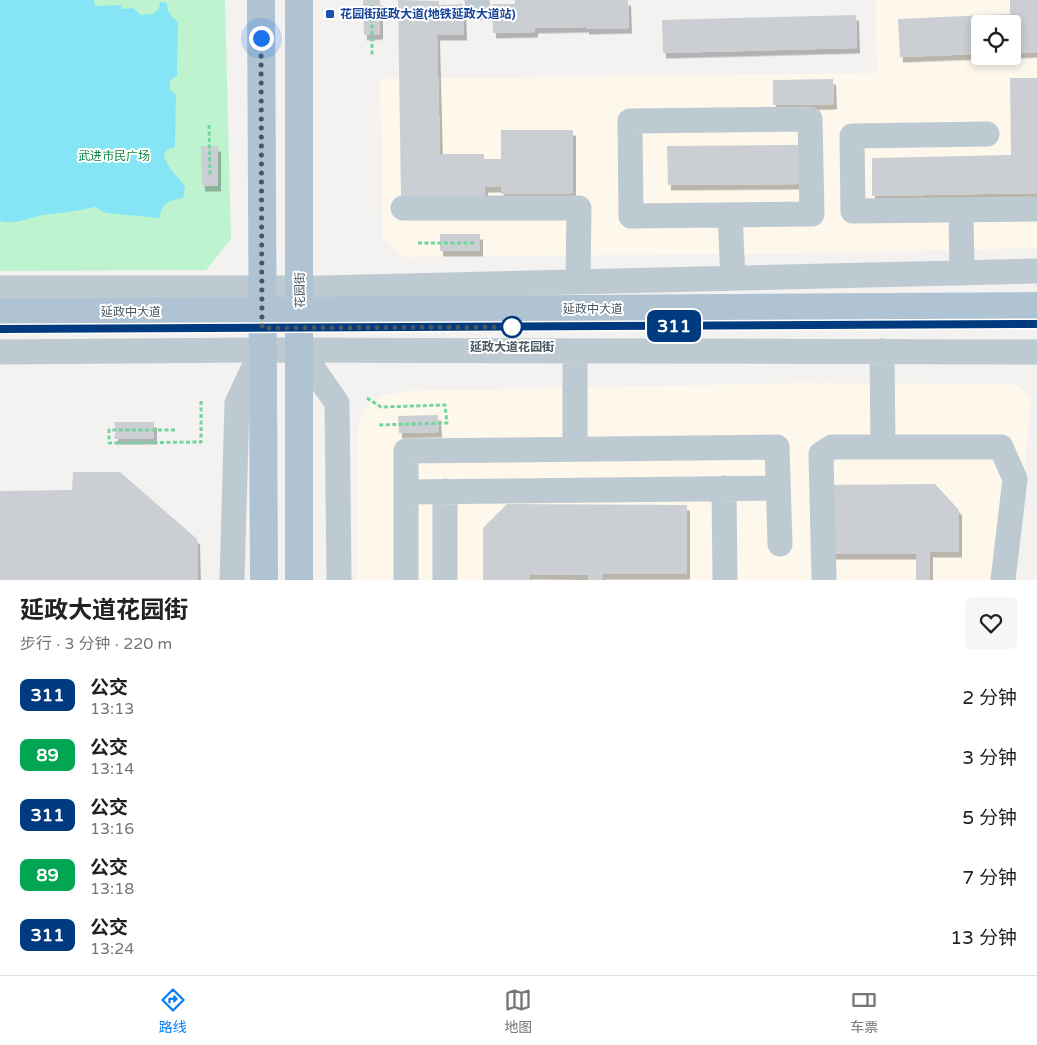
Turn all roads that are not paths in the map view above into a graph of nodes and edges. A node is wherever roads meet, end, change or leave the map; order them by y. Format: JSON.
{"nodes":[{"id":1,"x":261,"y":0,"type":"edge"},
{"id":2,"x":299,"y":0,"type":"edge"},
{"id":3,"x":987,"y":134,"type":"dead end"},
{"id":4,"x":403,"y":208,"type":"dead end"},
{"id":5,"x":1037,"y":209,"type":"edge"},
{"id":6,"x":960,"y":210,"type":"junction"},
{"id":7,"x":730,"y":215,"type":"junction"},
{"id":8,"x":1037,"y":271,"type":"edge"},
{"id":9,"x":962,"y":273,"type":"junction"},
{"id":10,"x":732,"y":278,"type":"junction"},
{"id":11,"x":578,"y":281,"type":"junction"},
{"id":12,"x":0,"y":288,"type":"edge"},
{"id":13,"x":1037,"y":306,"type":"edge"},
{"id":14,"x":0,"y":313,"type":"edge"},
{"id":15,"x":262,"y":319,"type":"junction"},
{"id":16,"x":300,"y":319,"type":"junction"},
{"id":17,"x":1037,"y":324,"type":"edge"},
{"id":18,"x":0,"y":329,"type":"edge"},
{"id":19,"x":576,"y":351,"type":"junction"},
{"id":20,"x":882,"y":351,"type":"junction"},
{"id":21,"x":0,"y":352,"type":"edge"},
{"id":22,"x":1037,"y":352,"type":"edge"},
{"id":23,"x":883,"y":447,"type":"junction"},
{"id":24,"x":575,"y":448,"type":"junction"},
{"id":25,"x":724,"y":488,"type":"junction"},
{"id":26,"x":778,"y":488,"type":"junction"},
{"id":27,"x":406,"y":492,"type":"junction"},
{"id":28,"x":445,"y":492,"type":"junction"},
{"id":29,"x":780,"y":544,"type":"dead end"},
{"id":30,"x":232,"y":580,"type":"edge"},
{"id":31,"x":264,"y":580,"type":"edge"},
{"id":32,"x":299,"y":580,"type":"edge"},
{"id":33,"x":339,"y":580,"type":"edge"},
{"id":34,"x":406,"y":580,"type":"edge"},
{"id":35,"x":445,"y":580,"type":"edge"},
{"id":36,"x":725,"y":580,"type":"edge"},
{"id":37,"x":824,"y":580,"type":"edge"},
{"id":38,"x":1003,"y":580,"type":"edge"}],
"edges":[{"from":1,"to":15,"type":"main road"},
{"from":2,"to":16,"type":"main road","name":"花园街"},
{"from":3,"to":6,"type":"street"},
{"from":4,"to":11,"type":"street"},
{"from":5,"to":6,"type":"street"},
{"from":6,"to":9,"type":"street"},
{"from":7,"to":7,"type":"street"},
{"from":7,"to":10,"type":"street"},
{"from":8,"to":9,"type":"street"},
{"from":9,"to":10,"type":"street"},
{"from":10,"to":11,"type":"street"},
{"from":11,"to":16,"type":"street"},
{"from":12,"to":15,"type":"street"},
{"from":13,"to":16,"type":"main road","name":"延政中大道"},
{"from":14,"to":15,"type":"main road","name":"延政中大道"},
{"from":15,"to":16,"type":"main road"},
{"from":15,"to":16,"type":"street"},
{"from":15,"to":18,"type":"main road","name":"延政中大道"},
{"from":15,"to":21,"type":"street"},
{"from":15,"to":30,"type":"street"},
{"from":15,"to":31,"type":"main road"},
{"from":16,"to":17,"type":"main road","name":"延政中大道"},
{"from":16,"to":19,"type":"street"},
{"from":16,"to":32,"type":"main road","name":"花园街"},
{"from":16,"to":33,"type":"street"},
{"from":19,"to":20,"type":"street"},
{"from":19,"to":24,"type":"street"},
{"from":20,"to":22,"type":"street"},
{"from":20,"to":23,"type":"street"},
{"from":23,"to":37,"type":"street"},
{"from":23,"to":38,"type":"street"},
{"from":24,"to":26,"type":"street"},
{"from":24,"to":27,"type":"street"},
{"from":25,"to":26,"type":"street"},
{"from":25,"to":28,"type":"street"},
{"from":25,"to":36,"type":"street"},
{"from":26,"to":29,"type":"street"},
{"from":27,"to":28,"type":"street"},
{"from":27,"to":34,"type":"street"},
{"from":28,"to":35,"type":"street"}]}
